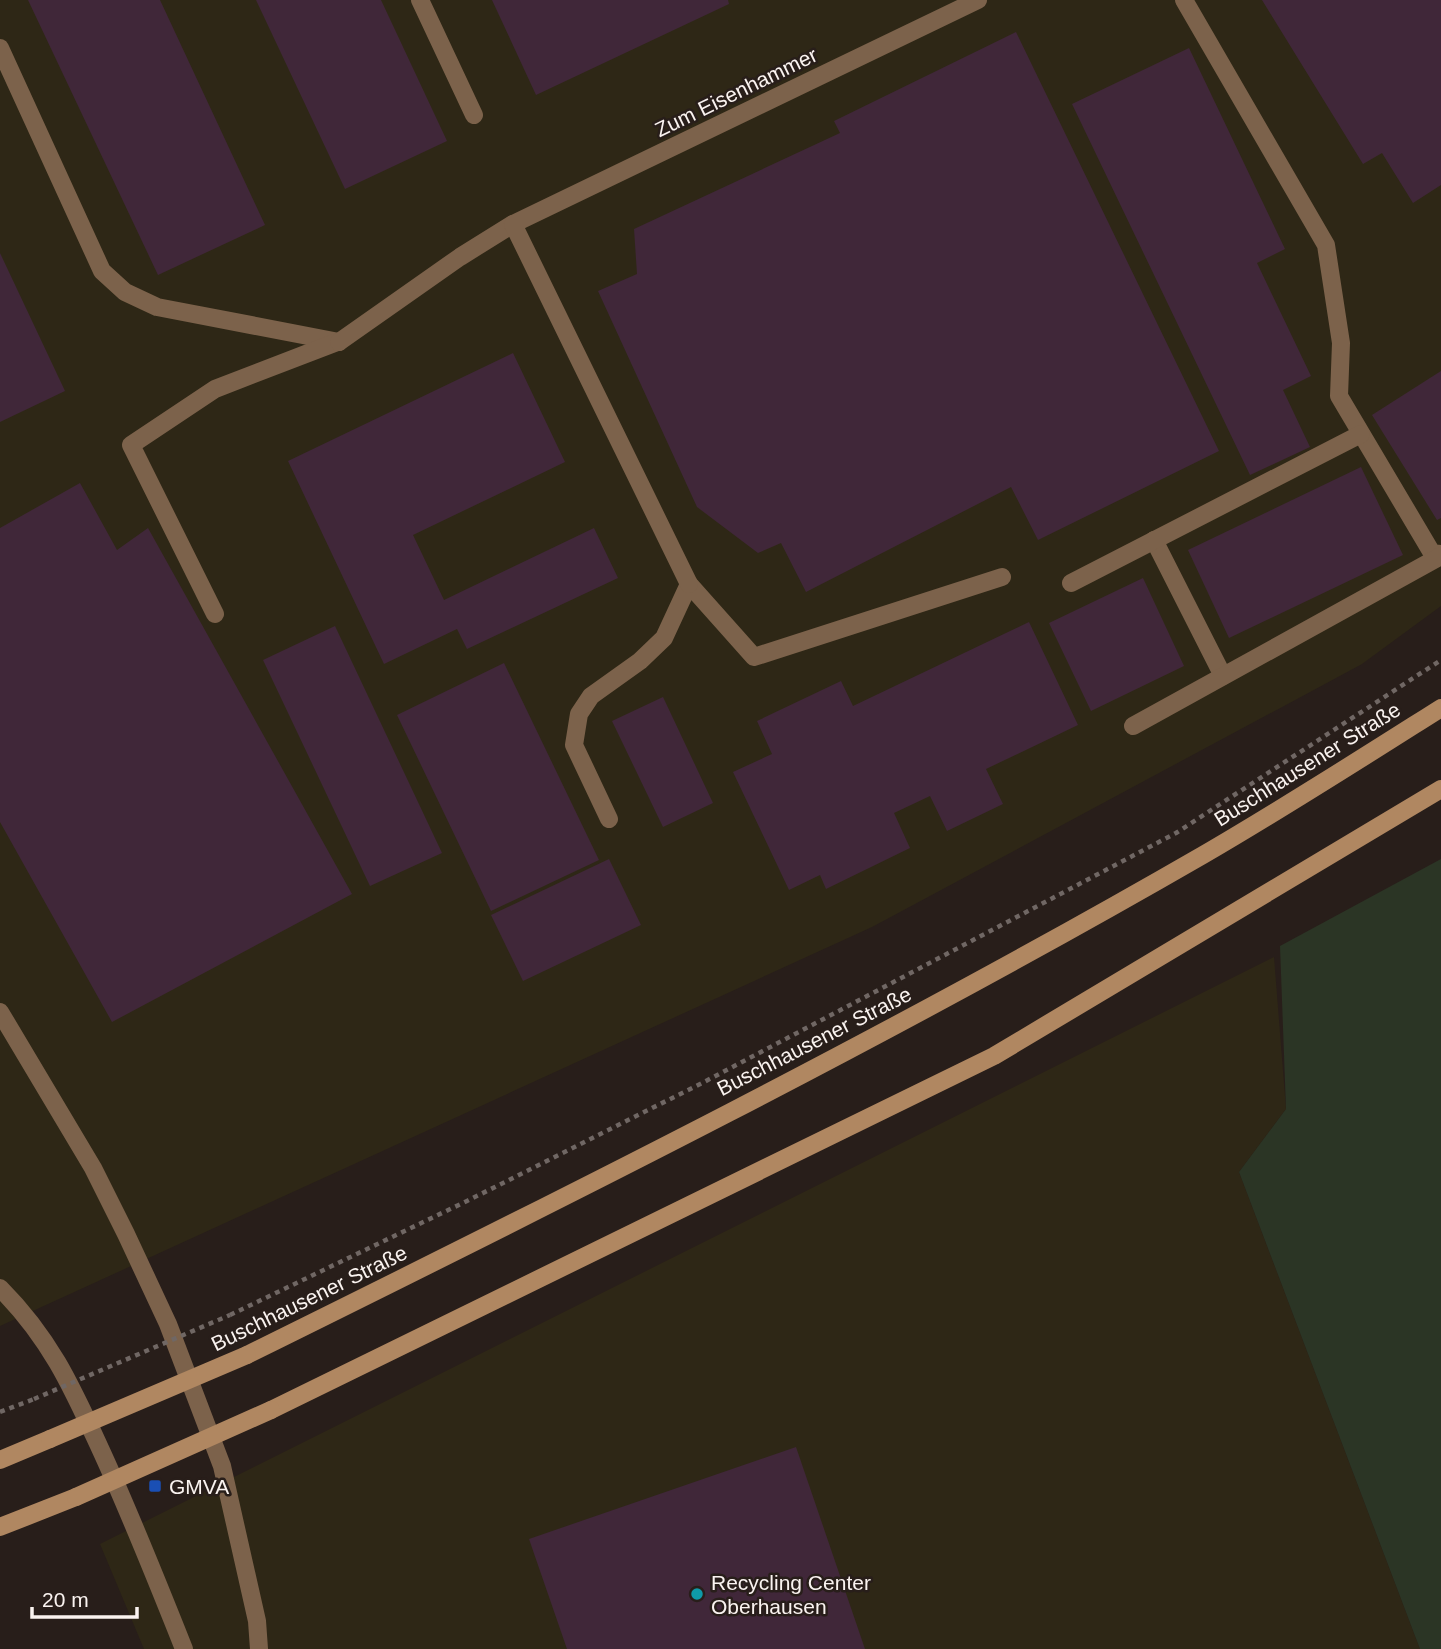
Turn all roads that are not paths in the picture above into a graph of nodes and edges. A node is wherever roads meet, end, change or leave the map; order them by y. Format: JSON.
{"nodes":[{"id":1,"x":420,"y":0,"type":"edge"},
{"id":2,"x":978,"y":0,"type":"edge"},
{"id":3,"x":1184,"y":0,"type":"edge"},
{"id":4,"x":0,"y":48,"type":"edge"},
{"id":5,"x":474,"y":115,"type":"dead end"},
{"id":6,"x":513,"y":224,"type":"junction"},
{"id":7,"x":339,"y":342,"type":"junction"},
{"id":8,"x":1361,"y":434,"type":"junction"},
{"id":9,"x":1154,"y":540,"type":"junction"},
{"id":10,"x":1441,"y":555,"type":"edge"},
{"id":11,"x":1002,"y":578,"type":"dead end"},
{"id":12,"x":1071,"y":583,"type":"dead end"},
{"id":13,"x":690,"y":584,"type":"junction"},
{"id":14,"x":215,"y":614,"type":"dead end"},
{"id":15,"x":1223,"y":676,"type":"junction"},
{"id":16,"x":1441,"y":708,"type":"edge"},
{"id":17,"x":1133,"y":726,"type":"dead end"},
{"id":18,"x":1441,"y":789,"type":"edge"},
{"id":19,"x":609,"y":819,"type":"dead end"},
{"id":20,"x":0,"y":1012,"type":"edge"},
{"id":21,"x":0,"y":1288,"type":"edge"},
{"id":22,"x":0,"y":1460,"type":"edge"},
{"id":23,"x":0,"y":1527,"type":"edge"},
{"id":24,"x":184,"y":1649,"type":"edge"},
{"id":25,"x":259,"y":1649,"type":"edge"}],
"edges":[{"from":1,"to":5,"type":"street"},
{"from":2,"to":6,"type":"street","name":"Zum Eisenhammer"},
{"from":3,"to":8,"type":"street"},
{"from":4,"to":7,"type":"street"},
{"from":6,"to":7,"type":"street","name":"Zum Eisenhammer"},
{"from":6,"to":13,"type":"street"},
{"from":7,"to":14,"type":"street","name":"Zum Eisenhammer"},
{"from":8,"to":9,"type":"street"},
{"from":8,"to":10,"type":"street"},
{"from":9,"to":12,"type":"street"},
{"from":9,"to":15,"type":"street"},
{"from":10,"to":15,"type":"street"},
{"from":11,"to":13,"type":"street"},
{"from":13,"to":19,"type":"street"},
{"from":15,"to":17,"type":"street"},
{"from":16,"to":22,"type":"main road","name":"Buschhausener Straße","bridge":true},
{"from":18,"to":23,"type":"main road","bridge":true},
{"from":20,"to":25,"type":"street"},
{"from":21,"to":24,"type":"street"}]}
